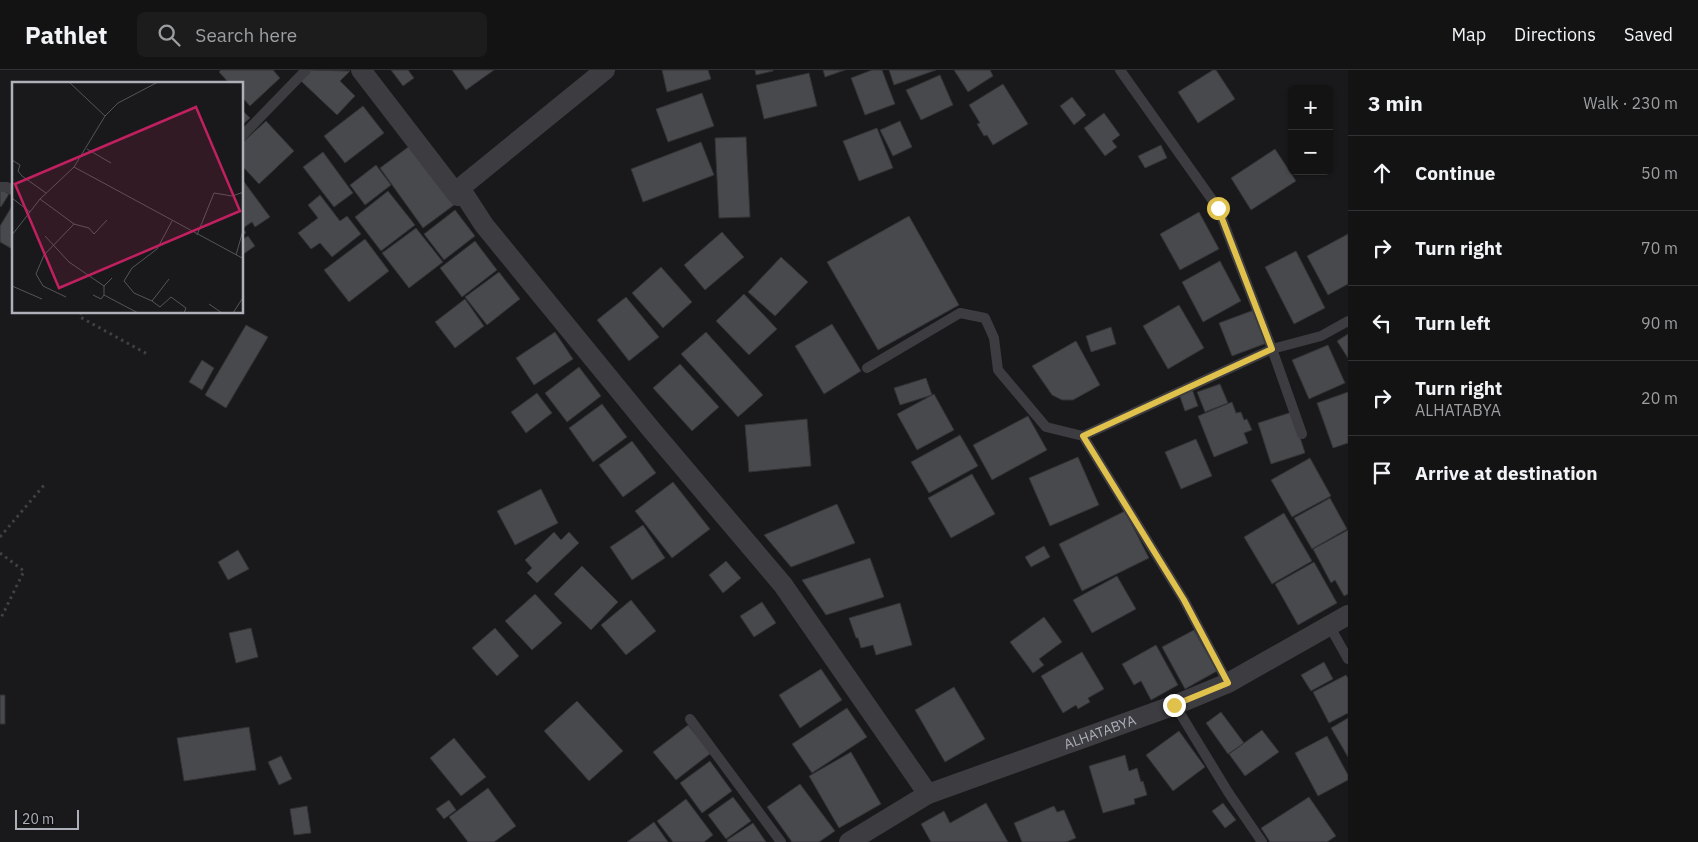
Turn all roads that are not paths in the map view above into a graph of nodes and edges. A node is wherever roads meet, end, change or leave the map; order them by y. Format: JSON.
{"nodes":[{"id":1,"x":306,"y":70,"type":"edge"},
{"id":2,"x":361,"y":70,"type":"edge"},
{"id":3,"x":606,"y":70,"type":"edge"},
{"id":4,"x":1120,"y":70,"type":"edge"},
{"id":5,"x":244,"y":134,"type":"edge"},
{"id":6,"x":0,"y":187,"type":"edge"},
{"id":7,"x":460,"y":188,"type":"junction"},
{"id":8,"x":12,"y":190,"type":"edge"},
{"id":9,"x":1348,"y":321,"type":"edge"},
{"id":10,"x":1272,"y":349,"type":"junction"},
{"id":11,"x":867,"y":368,"type":"dead end"},
{"id":12,"x":1302,"y":434,"type":"dead end"},
{"id":13,"x":1083,"y":436,"type":"junction"},
{"id":14,"x":1348,"y":615,"type":"edge"},
{"id":15,"x":1330,"y":626,"type":"junction"},
{"id":16,"x":1348,"y":659,"type":"edge"},
{"id":17,"x":1228,"y":683,"type":"junction"},
{"id":18,"x":1174,"y":705,"type":"junction"},
{"id":19,"x":690,"y":719,"type":"dead end"},
{"id":20,"x":928,"y":794,"type":"junction"},
{"id":21,"x":781,"y":842,"type":"edge"},
{"id":22,"x":849,"y":842,"type":"edge"},
{"id":23,"x":1262,"y":842,"type":"edge"}],
"edges":[{"from":1,"to":5,"type":"lane"},
{"from":2,"to":7,"type":"street"},
{"from":3,"to":7,"type":"street"},
{"from":4,"to":10,"type":"lane"},
{"from":6,"to":8,"type":"lane"},
{"from":7,"to":20,"type":"street"},
{"from":9,"to":10,"type":"lane"},
{"from":10,"to":12,"type":"lane"},
{"from":10,"to":13,"type":"lane"},
{"from":11,"to":13,"type":"lane"},
{"from":13,"to":17,"type":"lane"},
{"from":14,"to":15,"type":"street","name":"ALHATABYA"},
{"from":15,"to":16,"type":"lane"},
{"from":15,"to":17,"type":"street","name":"ALHATABYA"},
{"from":17,"to":18,"type":"street","name":"ALHATABYA"},
{"from":18,"to":20,"type":"street","name":"ALHATABYA"},
{"from":18,"to":23,"type":"lane"},
{"from":19,"to":21,"type":"lane"},
{"from":20,"to":22,"type":"street","name":"ALHATABYA"}]}
